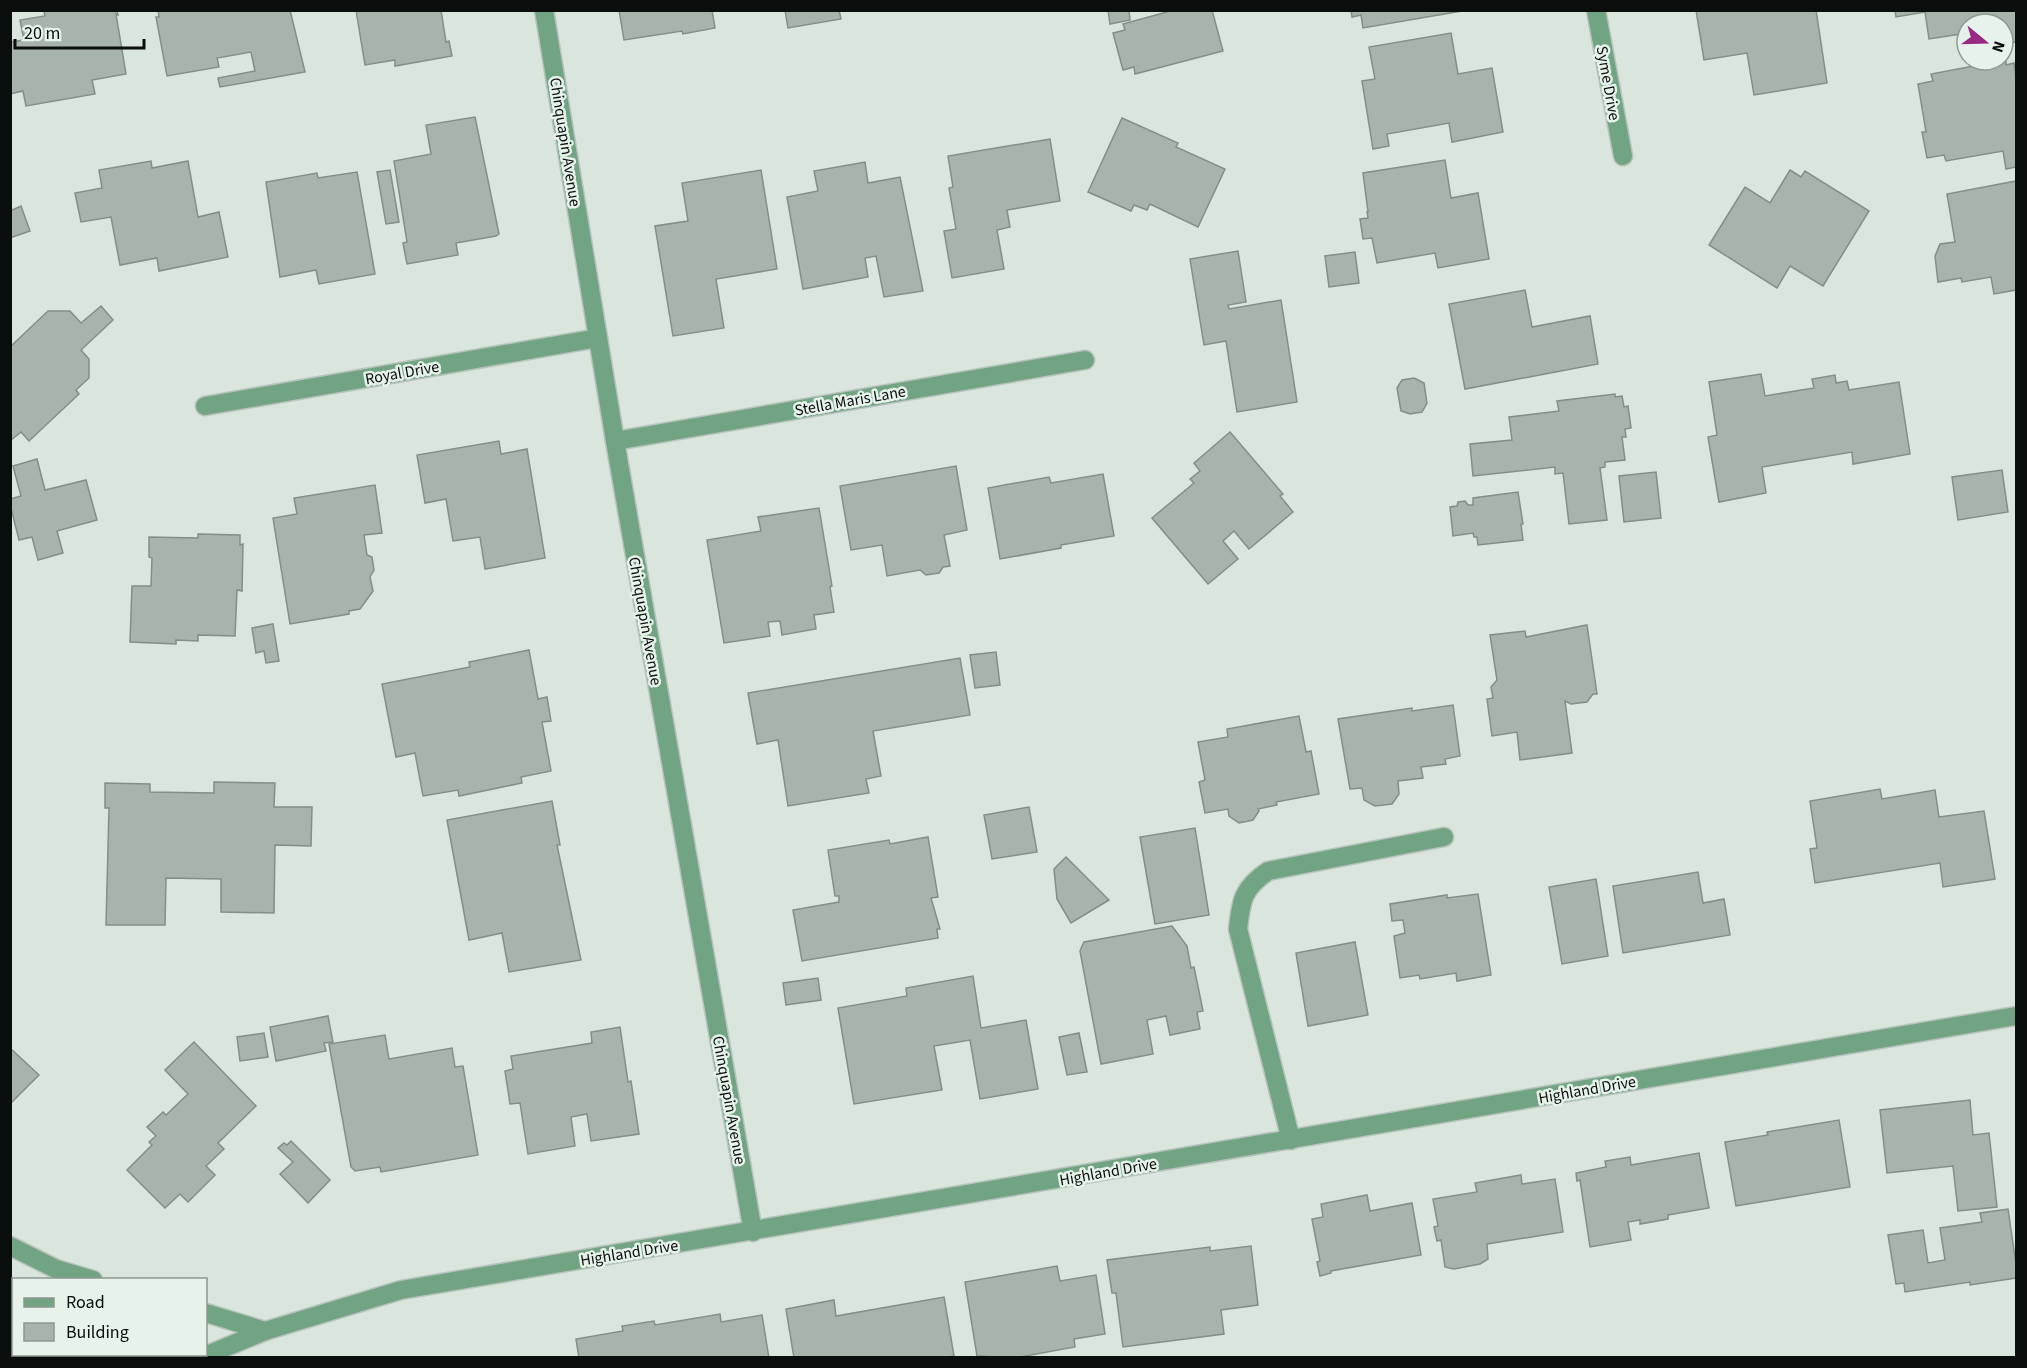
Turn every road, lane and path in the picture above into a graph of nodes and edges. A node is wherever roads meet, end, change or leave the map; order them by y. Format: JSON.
{"nodes":[{"id":1,"x":544,"y":10,"type":"edge"},
{"id":2,"x":1596,"y":10,"type":"edge"},
{"id":3,"x":1623,"y":156,"type":"dead end"},
{"id":4,"x":598,"y":338,"type":"junction"},
{"id":5,"x":1085,"y":360,"type":"dead end"},
{"id":6,"x":206,"y":406,"type":"dead end"},
{"id":7,"x":615,"y":441,"type":"junction"},
{"id":8,"x":1444,"y":837,"type":"dead end"},
{"id":9,"x":2016,"y":1016,"type":"edge"},
{"id":10,"x":1291,"y":1140,"type":"junction"},
{"id":11,"x":753,"y":1232,"type":"junction"},
{"id":12,"x":10,"y":1246,"type":"edge"},
{"id":13,"x":86,"y":1278,"type":"edge"},
{"id":14,"x":207,"y":1313,"type":"edge"},
{"id":15,"x":266,"y":1331,"type":"junction"},
{"id":16,"x":207,"y":1355,"type":"edge"}],
"edges":[{"from":1,"to":4,"type":"street","name":"Chinquapin Avenue"},
{"from":2,"to":3,"type":"street","name":"Syme Drive"},
{"from":4,"to":6,"type":"street","name":"Royal Drive"},
{"from":4,"to":7,"type":"street","name":"Chinquapin Avenue"},
{"from":5,"to":7,"type":"street","name":"Stella Maris Lane"},
{"from":7,"to":11,"type":"street","name":"Chinquapin Avenue"},
{"from":8,"to":10,"type":"street"},
{"from":9,"to":10,"type":"street","name":"Highland Drive"},
{"from":10,"to":11,"type":"street","name":"Highland Drive"},
{"from":11,"to":15,"type":"street","name":"Highland Drive"},
{"from":12,"to":13,"type":"street"},
{"from":14,"to":15,"type":"street"},
{"from":15,"to":16,"type":"street","name":"Highland Drive"}]}
